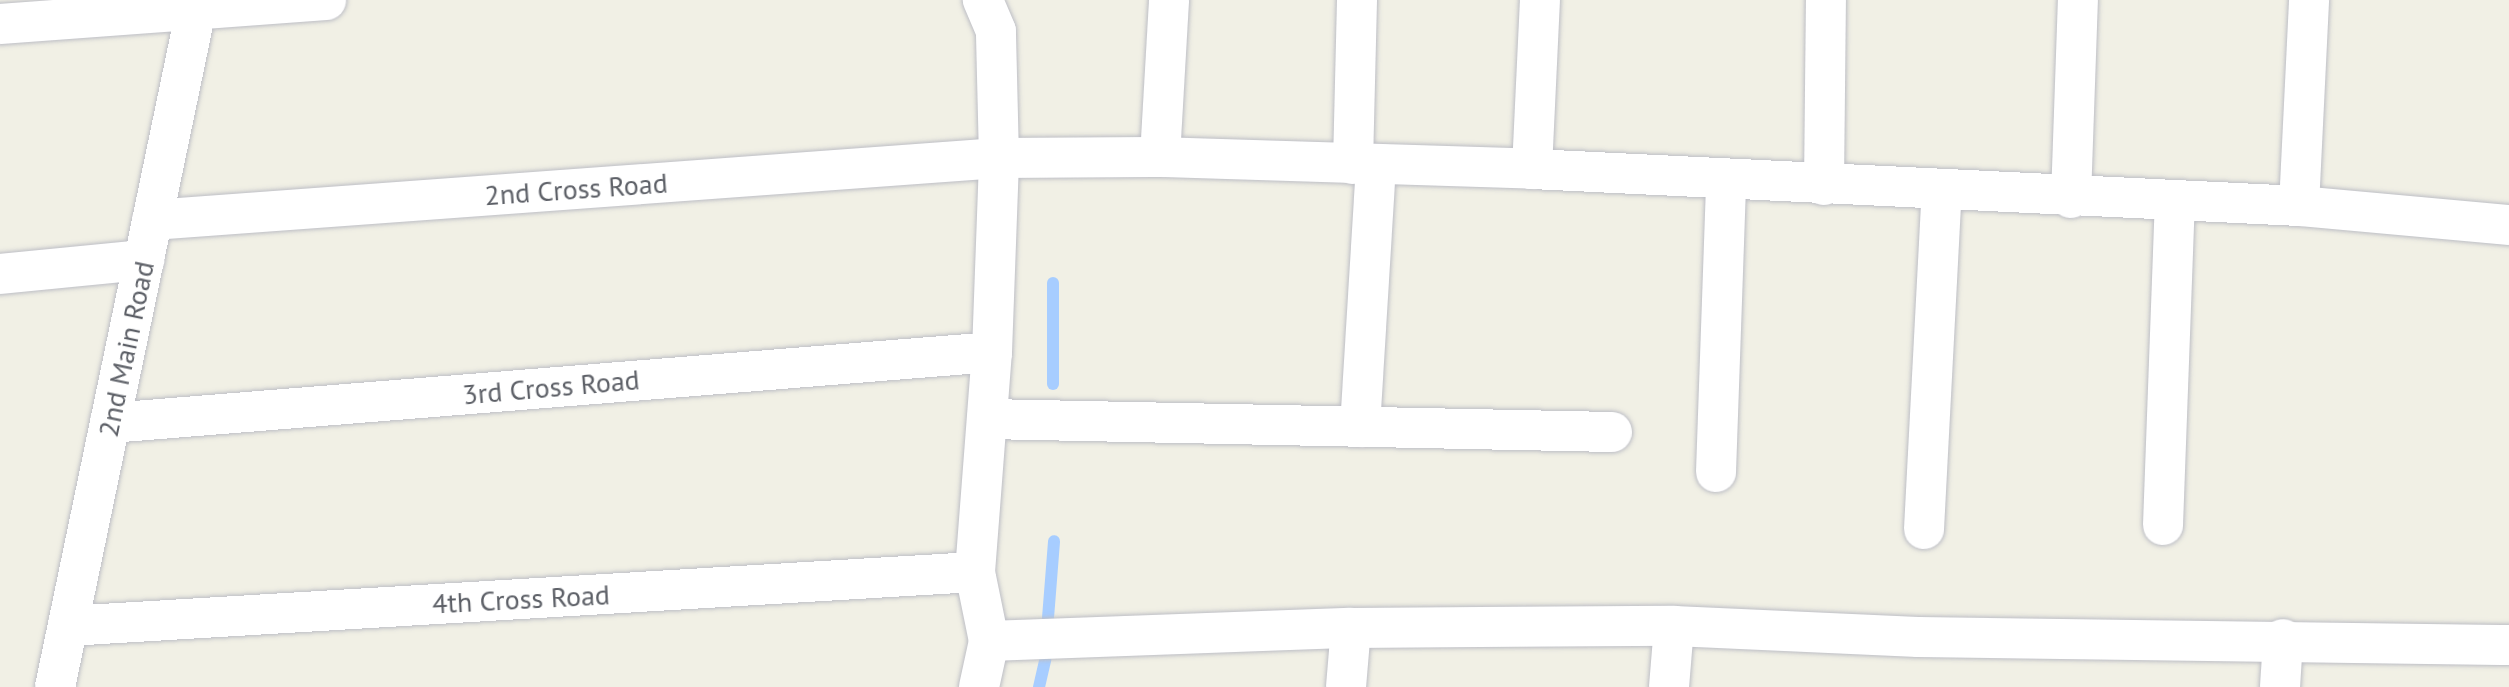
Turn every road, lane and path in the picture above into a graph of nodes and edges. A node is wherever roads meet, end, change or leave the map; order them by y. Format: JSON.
{"nodes":[{"id":1,"x":983,"y":0,"type":"edge"},
{"id":2,"x":1169,"y":0,"type":"edge"},
{"id":3,"x":1357,"y":0,"type":"edge"},
{"id":4,"x":1540,"y":0,"type":"edge"},
{"id":5,"x":1826,"y":0,"type":"edge"},
{"id":6,"x":2078,"y":0,"type":"edge"},
{"id":7,"x":2309,"y":0,"type":"edge"},
{"id":8,"x":311,"y":1,"type":"edge"},
{"id":9,"x":196,"y":10,"type":"junction"},
{"id":10,"x":0,"y":24,"type":"edge"},
{"id":11,"x":1160,"y":157,"type":"junction"},
{"id":12,"x":999,"y":158,"type":"junction"},
{"id":13,"x":1364,"y":164,"type":"junction"},
{"id":14,"x":1532,"y":169,"type":"junction"},
{"id":15,"x":1726,"y":179,"type":"junction"},
{"id":16,"x":1824,"y":185,"type":"junction"},
{"id":17,"x":1942,"y":191,"type":"junction"},
{"id":18,"x":2071,"y":198,"type":"junction"},
{"id":19,"x":2175,"y":201,"type":"junction"},
{"id":20,"x":2299,"y":206,"type":"junction"},
{"id":21,"x":152,"y":220,"type":"junction"},
{"id":22,"x":2509,"y":225,"type":"edge"},
{"id":23,"x":144,"y":260,"type":"junction"},
{"id":24,"x":0,"y":274,"type":"edge"},
{"id":25,"x":992,"y":352,"type":"junction"},
{"id":26,"x":987,"y":419,"type":"junction"},
{"id":27,"x":110,"y":423,"type":"junction"},
{"id":28,"x":1360,"y":427,"type":"junction"},
{"id":29,"x":1612,"y":432,"type":"dead end"},
{"id":30,"x":1716,"y":472,"type":"dead end"},
{"id":31,"x":2163,"y":525,"type":"dead end"},
{"id":32,"x":1924,"y":529,"type":"dead end"},
{"id":33,"x":975,"y":572,"type":"junction"},
{"id":34,"x":68,"y":626,"type":"junction"},
{"id":35,"x":1674,"y":626,"type":"junction"},
{"id":36,"x":1351,"y":628,"type":"junction"},
{"id":37,"x":2283,"y":639,"type":"junction"},
{"id":38,"x":989,"y":641,"type":"junction"},
{"id":39,"x":2509,"y":645,"type":"edge"},
{"id":40,"x":55,"y":687,"type":"edge"},
{"id":41,"x":979,"y":687,"type":"edge"},
{"id":42,"x":1346,"y":687,"type":"edge"},
{"id":43,"x":1669,"y":687,"type":"edge"},
{"id":44,"x":2280,"y":687,"type":"edge"}],
"edges":[{"from":1,"to":12,"type":"street"},
{"from":2,"to":11,"type":"street"},
{"from":3,"to":13,"type":"street"},
{"from":4,"to":14,"type":"street"},
{"from":5,"to":16,"type":"street"},
{"from":6,"to":18,"type":"street"},
{"from":7,"to":20,"type":"street"},
{"from":8,"to":9,"type":"street"},
{"from":9,"to":10,"type":"street"},
{"from":9,"to":21,"type":"street","name":"2nd Main Road"},
{"from":11,"to":12,"type":"street","name":"2nd Cross Road"},
{"from":11,"to":13,"type":"street","name":"2nd Cross Road"},
{"from":12,"to":21,"type":"street","name":"2nd Cross Road"},
{"from":12,"to":25,"type":"street"},
{"from":13,"to":14,"type":"street","name":"2nd Cross Road"},
{"from":13,"to":28,"type":"street"},
{"from":14,"to":15,"type":"street","name":"2nd Cross Road"},
{"from":15,"to":16,"type":"street","name":"2nd Cross Road"},
{"from":15,"to":30,"type":"street"},
{"from":16,"to":17,"type":"street","name":"2nd Cross Road"},
{"from":17,"to":18,"type":"street","name":"2nd Cross Road"},
{"from":17,"to":32,"type":"street"},
{"from":18,"to":19,"type":"street","name":"2nd Cross Road"},
{"from":19,"to":20,"type":"street","name":"2nd Cross Road"},
{"from":19,"to":31,"type":"street"},
{"from":20,"to":22,"type":"street","name":"2nd Cross Road"},
{"from":21,"to":23,"type":"street","name":"2nd Main Road"},
{"from":23,"to":24,"type":"street"},
{"from":23,"to":27,"type":"street","name":"2nd Main Road"},
{"from":25,"to":26,"type":"street"},
{"from":25,"to":27,"type":"street","name":"3rd Cross Road"},
{"from":26,"to":28,"type":"street"},
{"from":26,"to":33,"type":"street"},
{"from":27,"to":34,"type":"street","name":"2nd Main Road"},
{"from":28,"to":29,"type":"street"},
{"from":33,"to":34,"type":"street","name":"4th Cross Road"},
{"from":33,"to":38,"type":"street"},
{"from":34,"to":40,"type":"street","name":"2nd Main Road"},
{"from":35,"to":36,"type":"street"},
{"from":35,"to":37,"type":"street"},
{"from":35,"to":43,"type":"street"},
{"from":36,"to":38,"type":"street"},
{"from":36,"to":42,"type":"street"},
{"from":37,"to":39,"type":"street"},
{"from":37,"to":44,"type":"street"},
{"from":38,"to":41,"type":"street"}]}
